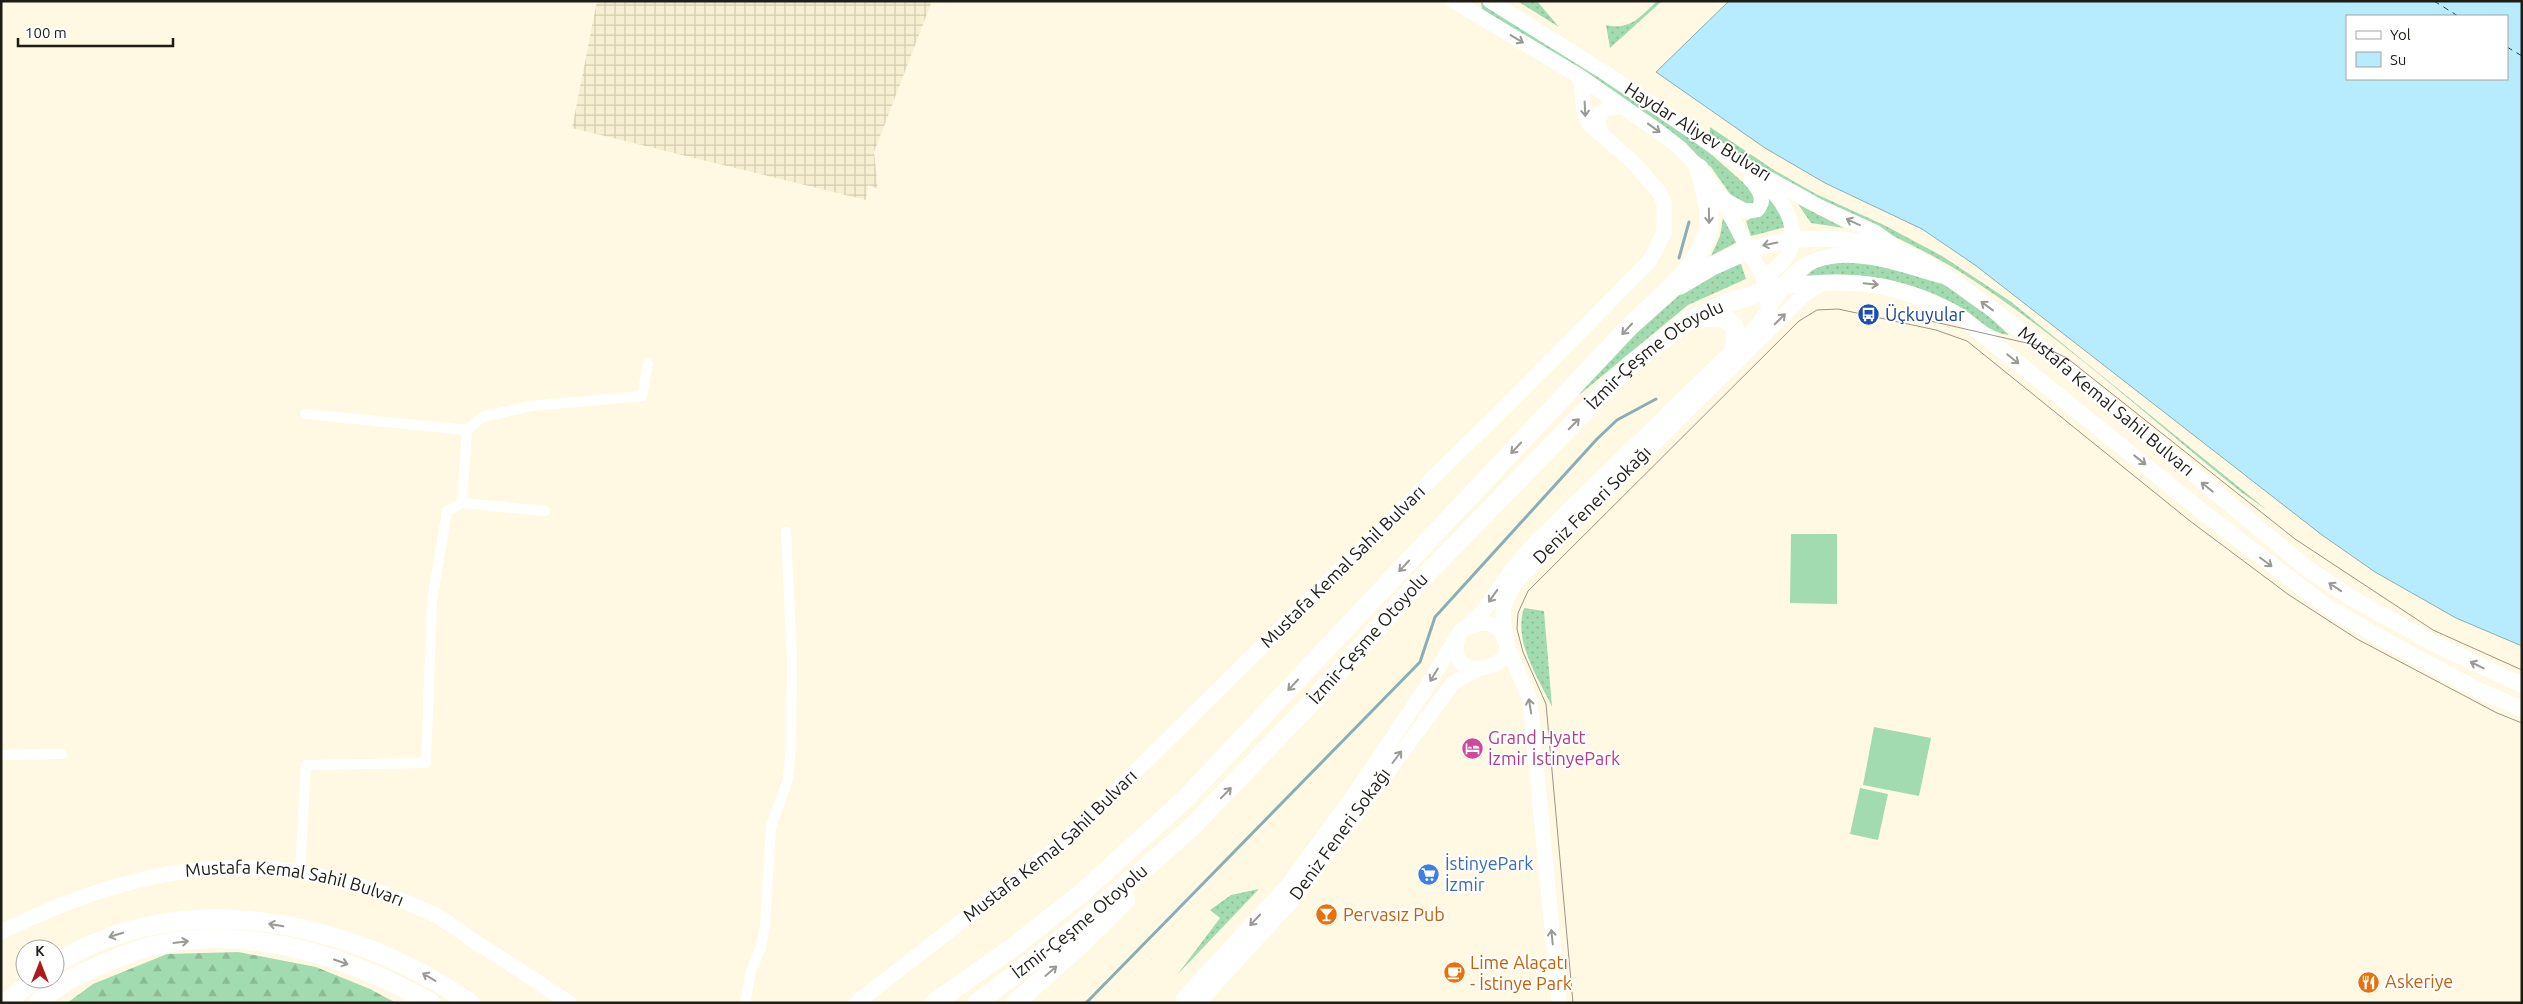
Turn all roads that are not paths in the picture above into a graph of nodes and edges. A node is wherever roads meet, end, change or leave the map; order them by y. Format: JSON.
{"nodes":[{"id":1,"x":1454,"y":1,"type":"edge"},
{"id":2,"x":1490,"y":1,"type":"edge"},
{"id":3,"x":1579,"y":76,"type":"junction"},
{"id":4,"x":1623,"y":106,"type":"junction"},
{"id":5,"x":1602,"y":135,"type":"junction"},
{"id":6,"x":1735,"y":160,"type":"junction"},
{"id":7,"x":1699,"y":168,"type":"junction"},
{"id":8,"x":1721,"y":198,"type":"junction"},
{"id":9,"x":1793,"y":241,"type":"junction"},
{"id":10,"x":1748,"y":250,"type":"junction"},
{"id":11,"x":1910,"y":256,"type":"junction"},
{"id":12,"x":1947,"y":278,"type":"junction"},
{"id":13,"x":1822,"y":283,"type":"junction"},
{"id":14,"x":1770,"y":291,"type":"junction"},
{"id":15,"x":1662,"y":296,"type":"junction"},
{"id":16,"x":1686,"y":322,"type":"junction"},
{"id":17,"x":1740,"y":351,"type":"junction"},
{"id":18,"x":648,"y":364,"type":"dead end"},
{"id":19,"x":305,"y":414,"type":"dead end"},
{"id":20,"x":467,"y":430,"type":"junction"},
{"id":21,"x":462,"y":503,"type":"junction"},
{"id":22,"x":545,"y":511,"type":"dead end"},
{"id":23,"x":786,"y":532,"type":"dead end"},
{"id":24,"x":1460,"y":633,"type":"junction"},
{"id":25,"x":1508,"y":645,"type":"junction"},
{"id":26,"x":1480,"y":668,"type":"junction"},
{"id":27,"x":2522,"y":685,"type":"edge"},
{"id":28,"x":2522,"y":709,"type":"edge"},
{"id":29,"x":62,"y":754,"type":"dead end"},
{"id":30,"x":1,"y":755,"type":"edge"},
{"id":31,"x":1192,"y":828,"type":"junction"},
{"id":32,"x":300,"y":872,"type":"junction"},
{"id":33,"x":1,"y":932,"type":"edge"},
{"id":34,"x":65,"y":958,"type":"edge"},
{"id":35,"x":101,"y":965,"type":"junction"},
{"id":36,"x":22,"y":989,"type":"edge"},
{"id":37,"x":1182,"y":999,"type":"dead end"},
{"id":38,"x":6,"y":1003,"type":"edge"},
{"id":39,"x":38,"y":1003,"type":"edge"},
{"id":40,"x":56,"y":1003,"type":"edge"},
{"id":41,"x":431,"y":1003,"type":"edge"},
{"id":42,"x":470,"y":1003,"type":"edge"},
{"id":43,"x":569,"y":1003,"type":"edge"},
{"id":44,"x":745,"y":1003,"type":"edge"},
{"id":45,"x":856,"y":1003,"type":"edge"},
{"id":46,"x":934,"y":1003,"type":"edge"},
{"id":47,"x":977,"y":1003,"type":"edge"},
{"id":48,"x":1015,"y":1003,"type":"edge"},
{"id":49,"x":1198,"y":1003,"type":"edge"},
{"id":50,"x":1559,"y":1003,"type":"edge"}],
"edges":[{"from":1,"to":3,"type":"main road","name":"Haydar Aliyev Bulvarı","one_way":true},
{"from":2,"to":6,"type":"main road","name":"Haydar Aliyev Bulvarı"},
{"from":3,"to":4,"type":"main road","name":"Haydar Aliyev Bulvarı"},
{"from":3,"to":5,"type":"main road","name":"Mustafa Kemal Sahil Bulvarı","one_way":true},
{"from":4,"to":5,"type":"main road"},
{"from":4,"to":7,"type":"main road","name":"Haydar Aliyev Bulvarı","one_way":true},
{"from":5,"to":45,"type":"main road","name":"Mustafa Kemal Sahil Bulvarı"},
{"from":6,"to":8,"type":"main road"},
{"from":6,"to":9,"type":"main road"},
{"from":11,"to":6,"type":"main road","name":"Haydar Aliyev Bulvarı","one_way":true},
{"from":7,"to":8,"type":"main road","name":"Haydar Aliyev Bulvarı"},
{"from":7,"to":15,"type":"highway","one_way":true},
{"from":8,"to":10,"type":"main road","name":"Haydar Aliyev Bulvarı"},
{"from":9,"to":10,"type":"main road","name":"Mustafa Kemal Sahil Bulvarı","one_way":true},
{"from":9,"to":11,"type":"main road","name":"Mustafa Kemal Sahil Bulvarı"},
{"from":9,"to":14,"type":"main road"},
{"from":10,"to":14,"type":"main road","name":"Haydar Aliyev Bulvarı"},
{"from":10,"to":15,"type":"highway","name":"Mustafa Kemal Sahil Bulvarı"},
{"from":11,"to":12,"type":"main road","name":"Mustafa Kemal Sahil Bulvarı"},
{"from":12,"to":14,"type":"main road"},
{"from":27,"to":12,"type":"main road","name":"Mustafa Kemal Sahil Bulvarı","one_way":true},
{"from":13,"to":14,"type":"main road","name":"Mustafa Kemal Sahil Bulvarı"},
{"from":17,"to":13,"type":"main road","one_way":true},
{"from":13,"to":28,"type":"main road","name":"Mustafa Kemal Sahil Bulvarı","one_way":true},
{"from":14,"to":16,"type":"highway","name":"İzmir-Çeşme Otoyolu"},
{"from":14,"to":17,"type":"main road"},
{"from":15,"to":46,"type":"highway","name":"İzmir-Çeşme Otoyolu","one_way":true},
{"from":16,"to":17,"type":"highway"},
{"from":31,"to":16,"type":"highway","name":"İzmir-Çeşme Otoyolu","one_way":true},
{"from":17,"to":24,"type":"main road","name":"Deniz Feneri Sokağı","one_way":true},
{"from":17,"to":25,"type":"main road","name":"Deniz Feneri Sokağı"},
{"from":18,"to":20,"type":"street"},
{"from":19,"to":20,"type":"street"},
{"from":20,"to":21,"type":"street"},
{"from":21,"to":22,"type":"street"},
{"from":21,"to":32,"type":"street"},
{"from":23,"to":44,"type":"street"},
{"from":24,"to":25,"type":"main road"},
{"from":24,"to":26,"type":"main road"},
{"from":24,"to":37,"type":"main road","name":"Deniz Feneri Sokağı","one_way":true},
{"from":25,"to":26,"type":"main road","name":"Deniz Feneri Sokağı"},
{"from":50,"to":25,"type":"main road","one_way":true},
{"from":49,"to":26,"type":"main road","name":"Deniz Feneri Sokağı","one_way":true},
{"from":29,"to":30,"type":"street"},
{"from":31,"to":47,"type":"highway","name":"İzmir-Çeşme Otoyolu"},
{"from":48,"to":31,"type":"highway","one_way":true},
{"from":32,"to":33,"type":"main road","name":"Mustafa Kemal Sahil Bulvarı"},
{"from":32,"to":43,"type":"main road","name":"Mustafa Kemal Sahil Bulvarı"},
{"from":42,"to":34,"type":"highway","one_way":true},
{"from":35,"to":39,"type":"highway"},
{"from":35,"to":40,"type":"highway"},
{"from":35,"to":41,"type":"highway","one_way":true},
{"from":36,"to":38,"type":"highway"}]}
